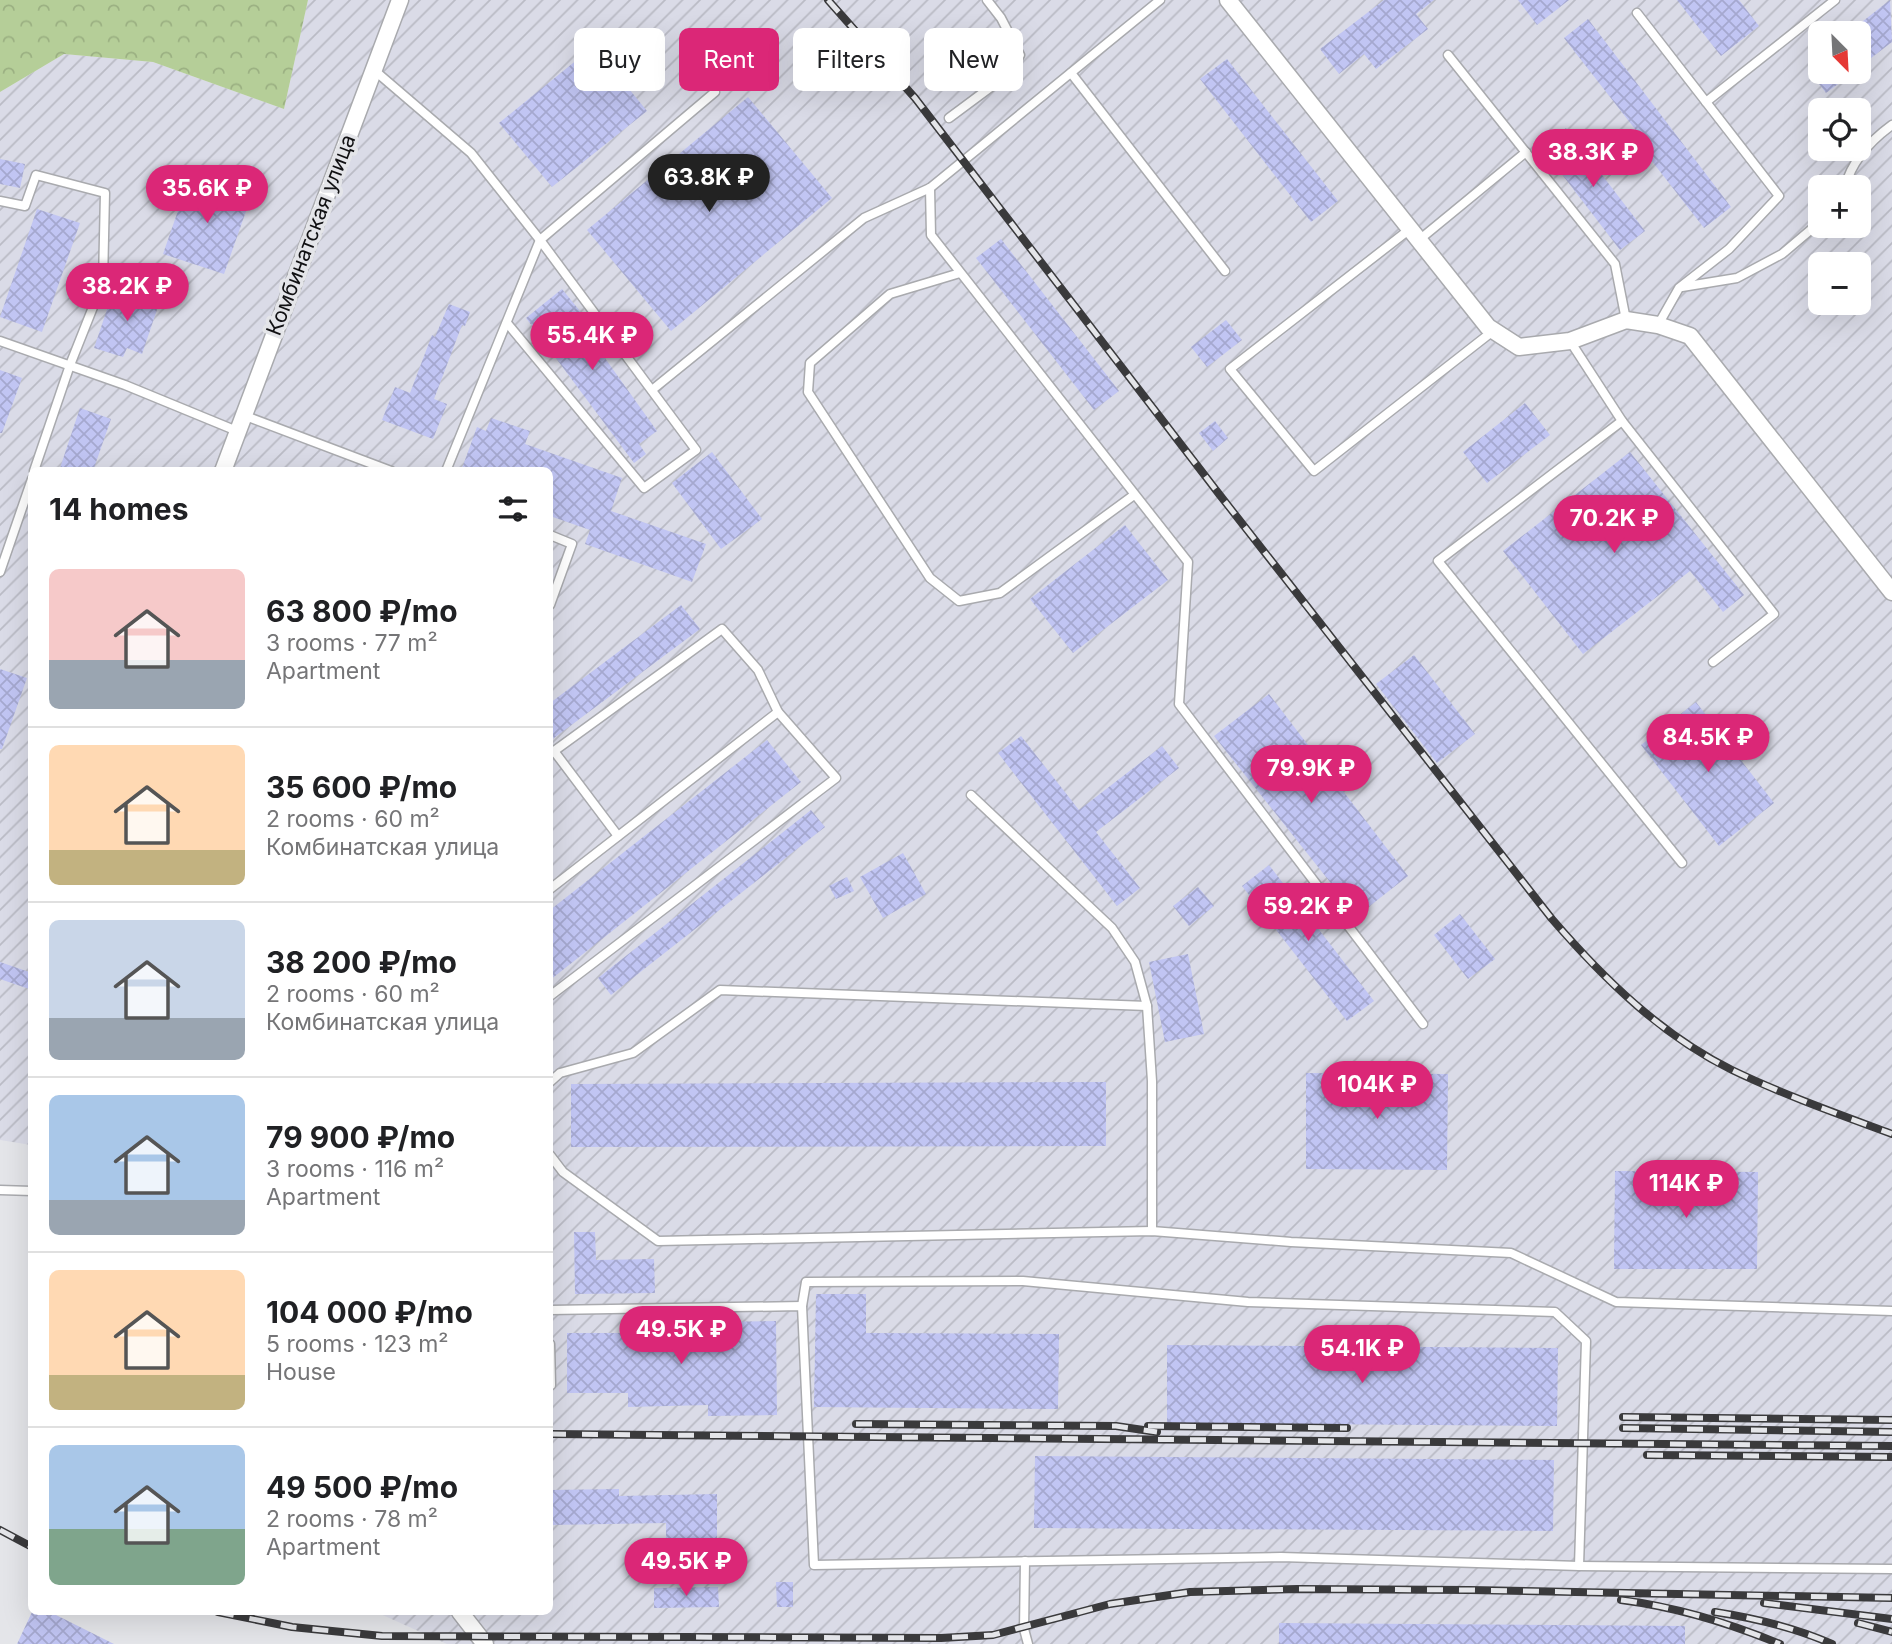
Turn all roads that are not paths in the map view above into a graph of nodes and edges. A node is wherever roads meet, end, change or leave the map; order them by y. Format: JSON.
{"nodes":[{"id":1,"x":400,"y":0,"type":"edge"},
{"id":2,"x":987,"y":0,"type":"edge"},
{"id":3,"x":1160,"y":0,"type":"edge"},
{"id":4,"x":1228,"y":0,"type":"edge"},
{"id":5,"x":1835,"y":0,"type":"edge"},
{"id":6,"x":1637,"y":13,"type":"dead end"},
{"id":7,"x":1448,"y":55,"type":"dead end"},
{"id":8,"x":374,"y":70,"type":"junction"},
{"id":9,"x":1071,"y":73,"type":"junction"},
{"id":10,"x":715,"y":92,"type":"dead end"},
{"id":11,"x":1706,"y":102,"type":"junction"},
{"id":12,"x":949,"y":118,"type":"dead end"},
{"id":13,"x":1892,"y":125,"type":"edge"},
{"id":14,"x":1526,"y":152,"type":"junction"},
{"id":15,"x":1848,"y":175,"type":"edge"},
{"id":16,"x":930,"y":188,"type":"junction"},
{"id":17,"x":0,"y":201,"type":"edge"},
{"id":18,"x":1808,"y":232,"type":"edge"},
{"id":19,"x":1414,"y":235,"type":"junction"},
{"id":20,"x":540,"y":240,"type":"junction"},
{"id":21,"x":1225,"y":271,"type":"dead end"},
{"id":22,"x":960,"y":272,"type":"junction"},
{"id":23,"x":1679,"y":288,"type":"junction"},
{"id":24,"x":1626,"y":320,"type":"junction"},
{"id":25,"x":506,"y":323,"type":"junction"},
{"id":26,"x":1658,"y":325,"type":"junction"},
{"id":27,"x":1493,"y":331,"type":"junction"},
{"id":28,"x":0,"y":341,"type":"edge"},
{"id":29,"x":1570,"y":341,"type":"junction"},
{"id":30,"x":70,"y":365,"type":"junction"},
{"id":31,"x":652,"y":390,"type":"junction"},
{"id":32,"x":243,"y":415,"type":"junction"},
{"id":33,"x":1622,"y":421,"type":"junction"},
{"id":34,"x":237,"y":432,"type":"junction"},
{"id":35,"x":35,"y":467,"type":"edge"},
{"id":36,"x":224,"y":467,"type":"edge"},
{"id":37,"x":380,"y":467,"type":"edge"},
{"id":38,"x":448,"y":467,"type":"edge"},
{"id":39,"x":28,"y":491,"type":"edge"},
{"id":40,"x":1134,"y":495,"type":"junction"},
{"id":41,"x":553,"y":536,"type":"edge"},
{"id":42,"x":0,"y":572,"type":"edge"},
{"id":43,"x":1892,"y":592,"type":"edge"},
{"id":44,"x":553,"y":597,"type":"edge"},
{"id":45,"x":1713,"y":662,"type":"dead end"},
{"id":46,"x":778,"y":712,"type":"junction"},
{"id":47,"x":553,"y":751,"type":"edge"},
{"id":48,"x":553,"y":753,"type":"edge"},
{"id":49,"x":971,"y":795,"type":"dead end"},
{"id":50,"x":618,"y":836,"type":"junction"},
{"id":51,"x":1682,"y":863,"type":"dead end"},
{"id":52,"x":553,"y":887,"type":"edge"},
{"id":53,"x":553,"y":994,"type":"edge"},
{"id":54,"x":1147,"y":1006,"type":"junction"},
{"id":55,"x":1423,"y":1024,"type":"dead end"},
{"id":56,"x":553,"y":1079,"type":"edge"},
{"id":57,"x":553,"y":1159,"type":"edge"},
{"id":58,"x":0,"y":1190,"type":"edge"},
{"id":59,"x":28,"y":1191,"type":"edge"},
{"id":60,"x":1152,"y":1231,"type":"junction"},
{"id":61,"x":803,"y":1306,"type":"junction"},
{"id":62,"x":553,"y":1310,"type":"edge"},
{"id":63,"x":1892,"y":1311,"type":"edge"},
{"id":64,"x":1026,"y":1561,"type":"junction"},
{"id":65,"x":1579,"y":1566,"type":"junction"},
{"id":66,"x":1892,"y":1569,"type":"edge"},
{"id":67,"x":462,"y":1615,"type":"edge"},
{"id":68,"x":485,"y":1644,"type":"edge"},
{"id":69,"x":1028,"y":1644,"type":"edge"}],
"edges":[{"from":1,"to":8,"type":"street","name":"Комбинатская улица"},
{"from":2,"to":12,"type":"lane"},
{"from":3,"to":9,"type":"lane"},
{"from":4,"to":19,"type":"street"},
{"from":5,"to":11,"type":"lane"},
{"from":6,"to":11,"type":"lane"},
{"from":7,"to":14,"type":"lane"},
{"from":8,"to":20,"type":"lane"},
{"from":8,"to":32,"type":"street","name":"Комбинатская улица"},
{"from":9,"to":16,"type":"lane"},
{"from":9,"to":21,"type":"lane"},
{"from":10,"to":20,"type":"lane"},
{"from":11,"to":23,"type":"lane"},
{"from":13,"to":15,"type":"lane"},
{"from":14,"to":19,"type":"lane"},
{"from":14,"to":24,"type":"lane"},
{"from":16,"to":22,"type":"lane"},
{"from":16,"to":31,"type":"lane"},
{"from":17,"to":30,"type":"lane"},
{"from":18,"to":23,"type":"lane"},
{"from":19,"to":27,"type":"street"},
{"from":19,"to":27,"type":"lane"},
{"from":20,"to":25,"type":"lane"},
{"from":20,"to":31,"type":"lane"},
{"from":22,"to":40,"type":"lane"},
{"from":22,"to":40,"type":"lane"},
{"from":23,"to":26,"type":"lane"},
{"from":24,"to":26,"type":"street"},
{"from":24,"to":29,"type":"street"},
{"from":25,"to":31,"type":"lane"},
{"from":25,"to":38,"type":"lane"},
{"from":26,"to":43,"type":"street"},
{"from":27,"to":29,"type":"street"},
{"from":28,"to":30,"type":"lane"},
{"from":29,"to":33,"type":"lane"},
{"from":30,"to":34,"type":"lane"},
{"from":30,"to":35,"type":"lane"},
{"from":32,"to":34,"type":"street","name":"Комбинатская улица"},
{"from":32,"to":37,"type":"lane"},
{"from":33,"to":45,"type":"lane"},
{"from":33,"to":51,"type":"lane"},
{"from":34,"to":36,"type":"street","name":"Комбинатская улица"},
{"from":39,"to":42,"type":"lane"},
{"from":40,"to":55,"type":"lane"},
{"from":41,"to":44,"type":"lane"},
{"from":46,"to":47,"type":"lane"},
{"from":46,"to":50,"type":"lane"},
{"from":46,"to":53,"type":"lane"},
{"from":48,"to":50,"type":"lane"},
{"from":49,"to":54,"type":"lane"},
{"from":50,"to":52,"type":"lane"},
{"from":54,"to":56,"type":"lane"},
{"from":54,"to":60,"type":"lane"},
{"from":57,"to":60,"type":"lane"},
{"from":58,"to":59,"type":"lane"},
{"from":60,"to":63,"type":"lane"},
{"from":61,"to":62,"type":"lane"},
{"from":61,"to":64,"type":"lane"},
{"from":61,"to":65,"type":"lane"},
{"from":64,"to":65,"type":"lane"},
{"from":64,"to":69,"type":"lane"},
{"from":65,"to":66,"type":"lane"},
{"from":67,"to":68,"type":"street"}]}
